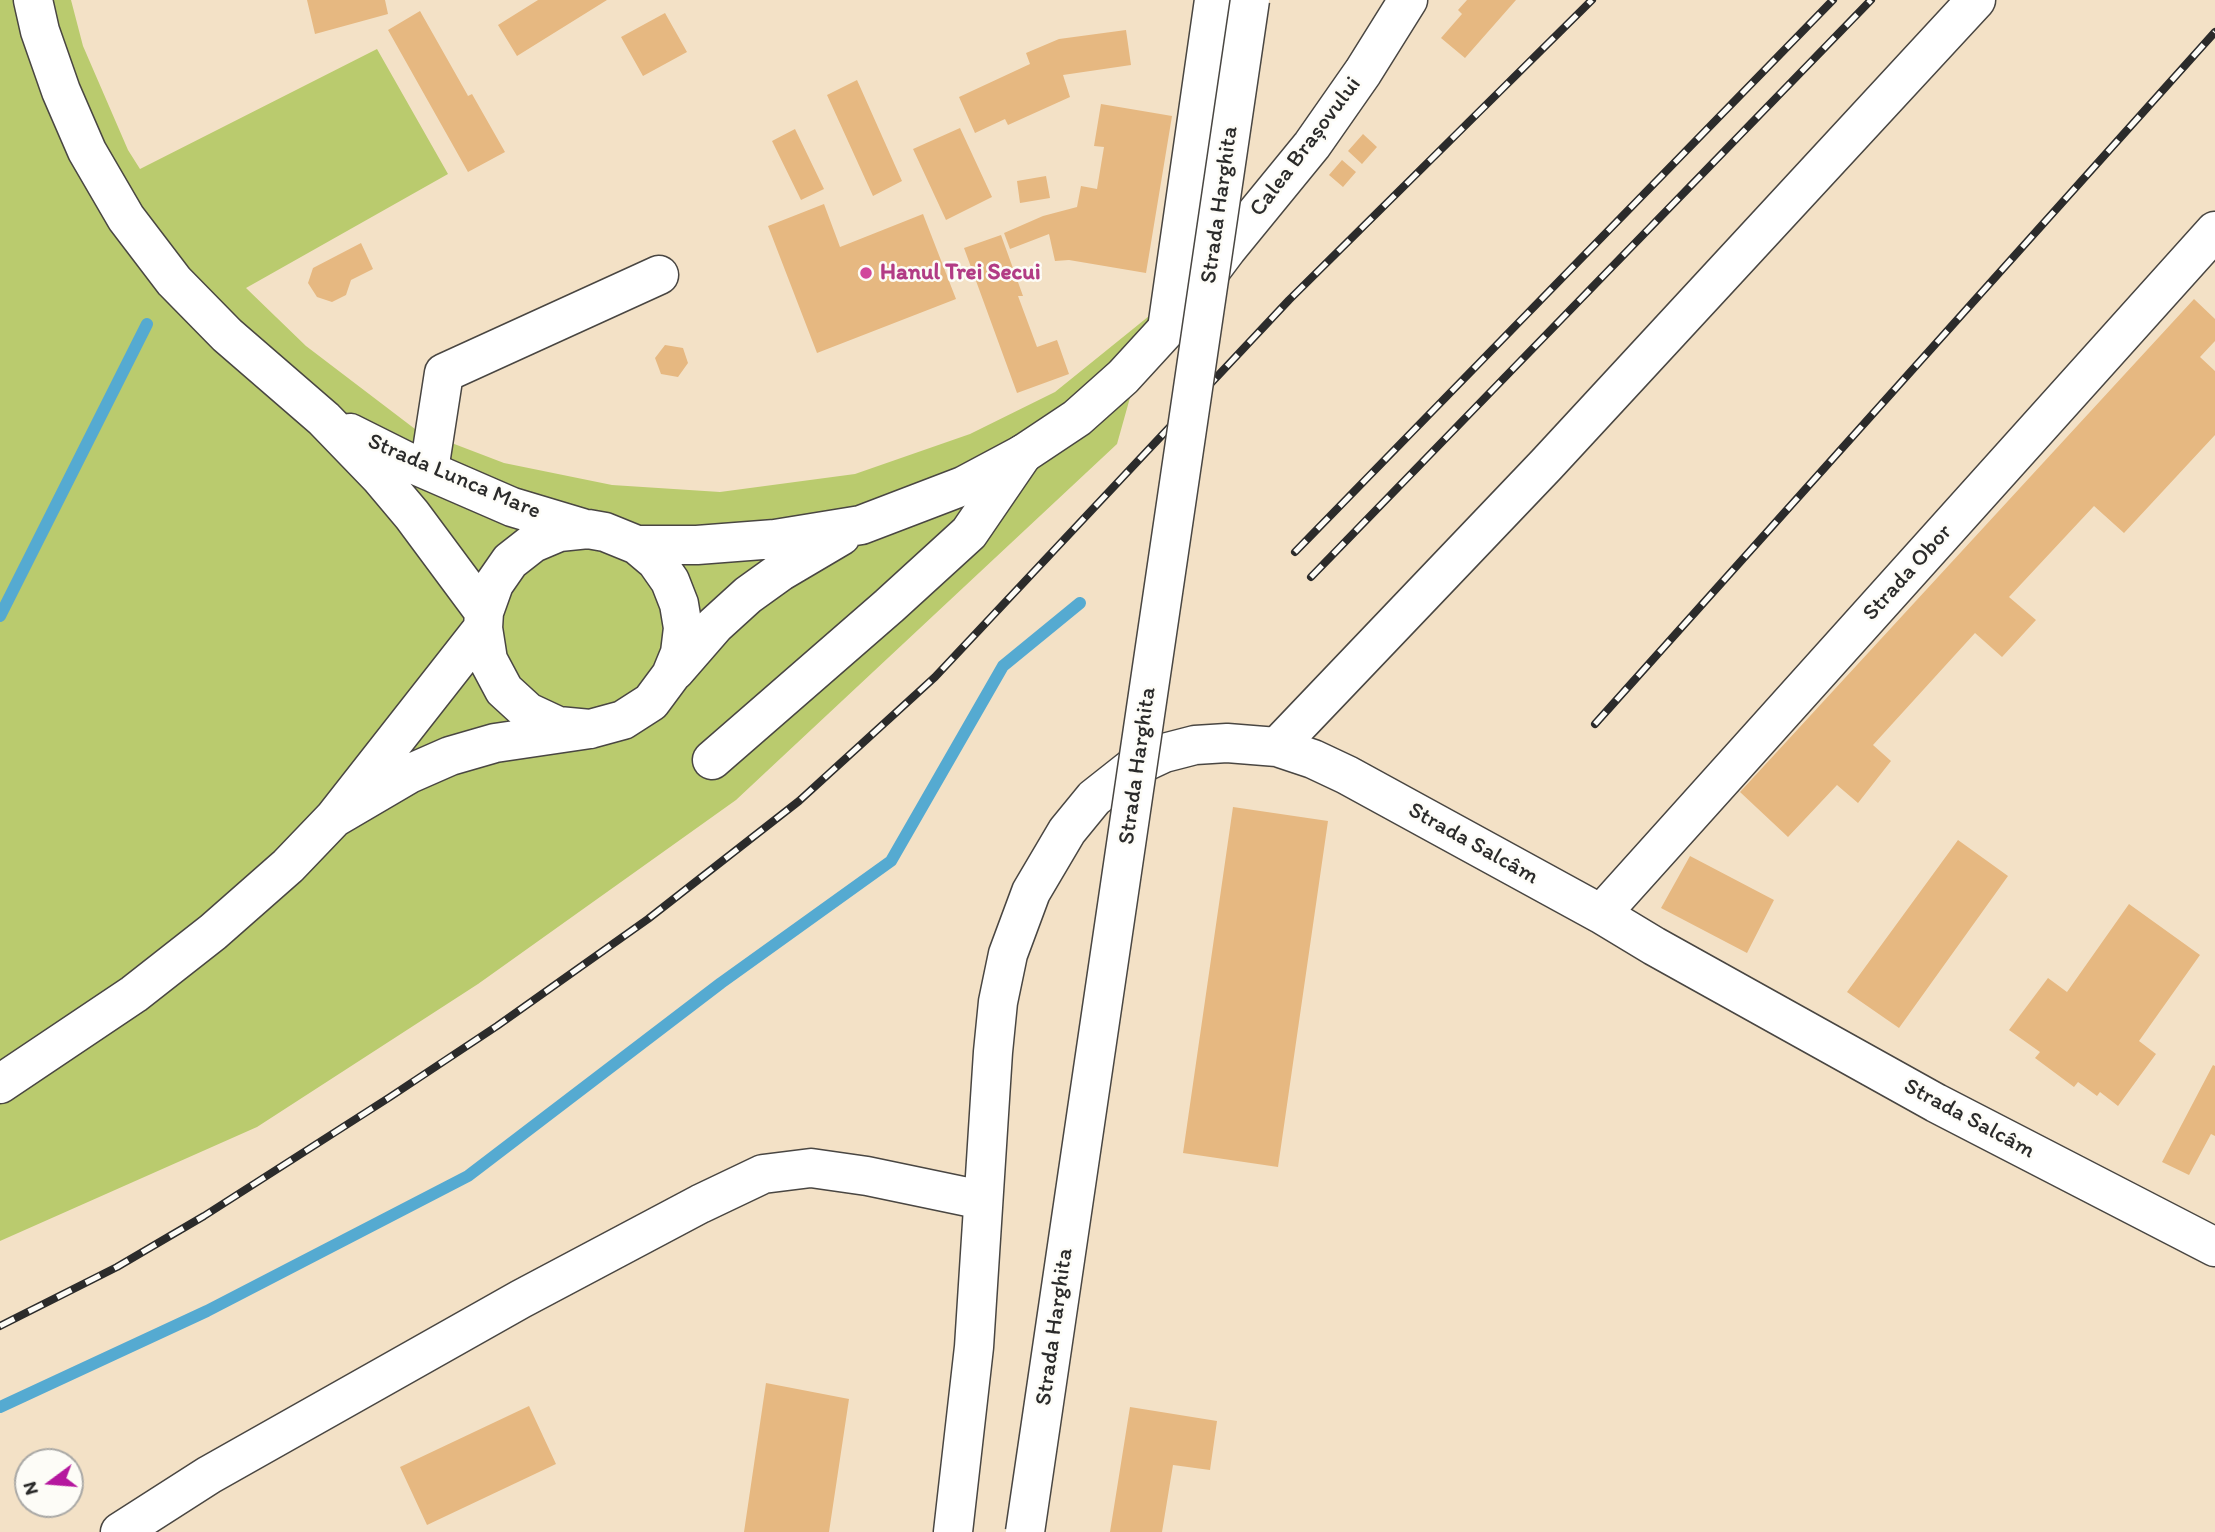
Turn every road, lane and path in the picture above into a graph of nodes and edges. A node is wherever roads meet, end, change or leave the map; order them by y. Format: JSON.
{"nodes":[{"id":1,"x":33,"y":0,"type":"edge"},
{"id":2,"x":1214,"y":0,"type":"edge"},
{"id":3,"x":1250,"y":0,"type":"edge"},
{"id":4,"x":1408,"y":0,"type":"edge"},
{"id":5,"x":1976,"y":0,"type":"edge"},
{"id":6,"x":2215,"y":232,"type":"edge"},
{"id":7,"x":659,"y":275,"type":"dead end"},
{"id":8,"x":1167,"y":329,"type":"junction"},
{"id":9,"x":324,"y":419,"type":"junction"},
{"id":10,"x":1023,"y":454,"type":"junction"},
{"id":11,"x":429,"y":470,"type":"junction"},
{"id":12,"x":861,"y":525,"type":"junction"},
{"id":13,"x":588,"y":529,"type":"junction"},
{"id":14,"x":637,"y":545,"type":"junction"},
{"id":15,"x":484,"y":620,"type":"junction"},
{"id":16,"x":671,"y":676,"type":"junction"},
{"id":17,"x":590,"y":729,"type":"junction"},
{"id":18,"x":1277,"y":747,"type":"junction"},
{"id":19,"x":712,"y":760,"type":"dead end"},
{"id":20,"x":334,"y":818,"type":"junction"},
{"id":21,"x":1601,"y":914,"type":"junction"},
{"id":22,"x":0,"y":1084,"type":"edge"},
{"id":23,"x":982,"y":1200,"type":"junction"},
{"id":24,"x":2215,"y":1247,"type":"edge"},
{"id":25,"x":120,"y":1532,"type":"edge"},
{"id":26,"x":953,"y":1532,"type":"edge"},
{"id":27,"x":1025,"y":1532,"type":"edge"}],
"edges":[{"from":1,"to":9,"type":"main road","name":"Strada Lunca Mare"},
{"from":2,"to":8,"type":"main road"},
{"from":3,"to":27,"type":"main road","name":"Strada Harghita","bridge":true},
{"from":4,"to":8,"type":"main road","name":"Calea Brașovului"},
{"from":5,"to":18,"type":"main road"},
{"from":6,"to":21,"type":"main road","name":"Strada Obor"},
{"from":7,"to":11,"type":"main road"},
{"from":8,"to":10,"type":"main road","name":"Calea Brașovului"},
{"from":9,"to":11,"type":"main road","name":"Strada Lunca Mare"},
{"from":9,"to":15,"type":"main road","name":"Strada Lunca Mare"},
{"from":10,"to":12,"type":"main road","name":"Calea Brașovului"},
{"from":10,"to":19,"type":"main road"},
{"from":11,"to":13,"type":"main road","name":"Strada Lunca Mare"},
{"from":12,"to":14,"type":"main road","name":"Calea Brașovului"},
{"from":12,"to":16,"type":"main road","name":"Calea Brașovului"},
{"from":13,"to":14,"type":"main road"},
{"from":13,"to":15,"type":"main road"},
{"from":14,"to":16,"type":"main road"},
{"from":15,"to":17,"type":"main road"},
{"from":15,"to":20,"type":"main road"},
{"from":16,"to":17,"type":"main road"},
{"from":17,"to":20,"type":"main road"},
{"from":18,"to":21,"type":"main road","name":"Strada Salcâm"},
{"from":18,"to":23,"type":"main road","name":"Strada Salcâm"},
{"from":20,"to":22,"type":"main road"},
{"from":21,"to":24,"type":"main road","name":"Strada Salcâm"},
{"from":23,"to":25,"type":"main road"},
{"from":23,"to":26,"type":"main road"}]}
